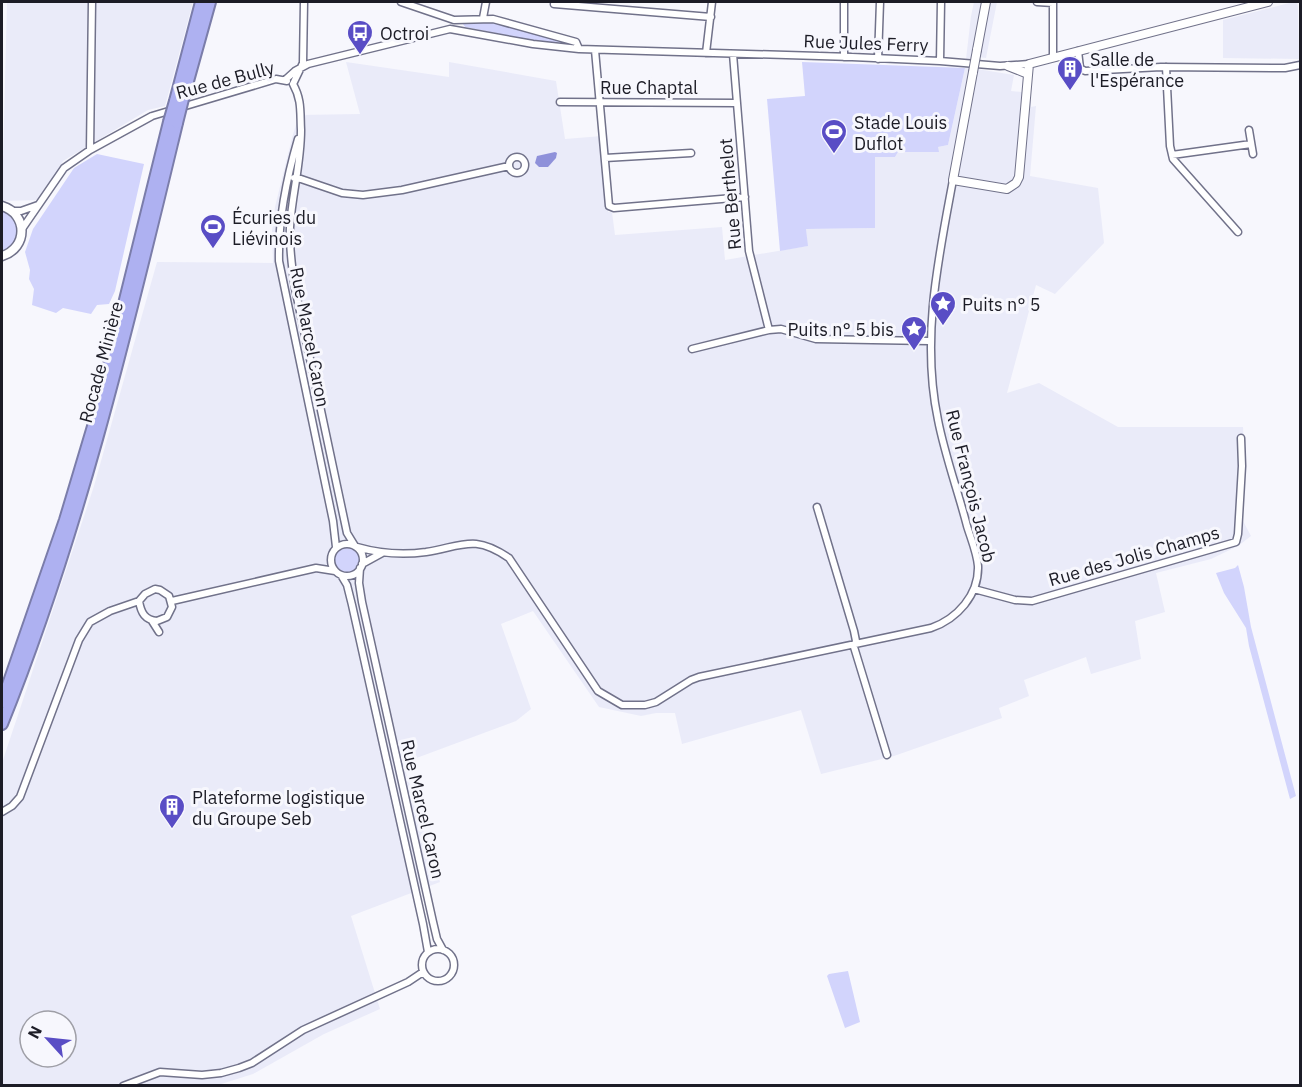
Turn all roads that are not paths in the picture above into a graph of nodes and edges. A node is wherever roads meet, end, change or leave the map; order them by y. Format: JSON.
{"nodes":[{"id":1,"x":92,"y":2,"type":"edge"},
{"id":2,"x":201,"y":2,"type":"edge"},
{"id":3,"x":210,"y":2,"type":"edge"},
{"id":4,"x":304,"y":2,"type":"edge"},
{"id":5,"x":401,"y":2,"type":"edge"},
{"id":6,"x":486,"y":2,"type":"edge"},
{"id":7,"x":712,"y":2,"type":"edge"},
{"id":8,"x":844,"y":2,"type":"edge"},
{"id":9,"x":880,"y":2,"type":"edge"},
{"id":10,"x":941,"y":2,"type":"edge"},
{"id":11,"x":986,"y":2,"type":"edge"},
{"id":12,"x":1037,"y":2,"type":"edge"},
{"id":13,"x":1053,"y":2,"type":"edge"},
{"id":14,"x":1268,"y":2,"type":"edge"},
{"id":15,"x":554,"y":4,"type":"dead end"},
{"id":16,"x":609,"y":4,"type":"edge"},
{"id":17,"x":711,"y":17,"type":"junction"},
{"id":18,"x":483,"y":18,"type":"junction"},
{"id":19,"x":454,"y":20,"type":"junction"},
{"id":20,"x":456,"y":29,"type":"junction"},
{"id":21,"x":579,"y":49,"type":"junction"},
{"id":22,"x":595,"y":50,"type":"junction"},
{"id":23,"x":1078,"y":51,"type":"junction"},
{"id":24,"x":706,"y":53,"type":"junction"},
{"id":25,"x":733,"y":54,"type":"junction"},
{"id":26,"x":844,"y":57,"type":"junction"},
{"id":27,"x":1053,"y":57,"type":"junction"},
{"id":28,"x":878,"y":59,"type":"junction"},
{"id":29,"x":940,"y":61,"type":"junction"},
{"id":30,"x":1029,"y":64,"type":"junction"},
{"id":31,"x":1300,"y":65,"type":"edge"},
{"id":32,"x":1008,"y":66,"type":"junction"},
{"id":33,"x":1166,"y":67,"type":"junction"},
{"id":34,"x":302,"y":68,"type":"junction"},
{"id":35,"x":1028,"y":74,"type":"junction"},
{"id":36,"x":285,"y":80,"type":"junction"},
{"id":37,"x":293,"y":84,"type":"junction"},
{"id":38,"x":179,"y":100,"type":"junction"},
{"id":39,"x":560,"y":102,"type":"dead end"},
{"id":40,"x":601,"y":102,"type":"junction"},
{"id":41,"x":737,"y":103,"type":"junction"},
{"id":42,"x":173,"y":123,"type":"junction"},
{"id":43,"x":1249,"y":130,"type":"dead end"},
{"id":44,"x":300,"y":133,"type":"junction"},
{"id":45,"x":1251,"y":144,"type":"junction"},
{"id":46,"x":90,"y":150,"type":"junction"},
{"id":47,"x":691,"y":153,"type":"dead end"},
{"id":48,"x":1253,"y":154,"type":"dead end"},
{"id":49,"x":1172,"y":155,"type":"junction"},
{"id":50,"x":605,"y":159,"type":"junction"},
{"id":51,"x":509,"y":166,"type":"dead end"},
{"id":52,"x":288,"y":177,"type":"junction"},
{"id":53,"x":297,"y":179,"type":"junction"},
{"id":54,"x":953,"y":180,"type":"junction"},
{"id":55,"x":745,"y":197,"type":"junction"},
{"id":56,"x":39,"y":205,"type":"junction"},
{"id":57,"x":5,"y":206,"type":"edge"},
{"id":58,"x":22,"y":229,"type":"junction"},
{"id":59,"x":1238,"y":232,"type":"dead end"},
{"id":60,"x":2,"y":256,"type":"edge"},
{"id":61,"x":279,"y":261,"type":"junction"},
{"id":62,"x":291,"y":262,"type":"junction"},
{"id":63,"x":768,"y":330,"type":"junction"},
{"id":64,"x":930,"y":341,"type":"junction"},
{"id":65,"x":692,"y":349,"type":"dead end"},
{"id":66,"x":1241,"y":438,"type":"dead end"},
{"id":67,"x":817,"y":507,"type":"dead end"},
{"id":68,"x":336,"y":547,"type":"junction"},
{"id":69,"x":356,"y":547,"type":"junction"},
{"id":70,"x":383,"y":553,"type":"junction"},
{"id":71,"x":331,"y":556,"type":"junction"},
{"id":72,"x":361,"y":566,"type":"junction"},
{"id":73,"x":316,"y":568,"type":"junction"},
{"id":74,"x":338,"y":573,"type":"junction"},
{"id":75,"x":974,"y":589,"type":"junction"},
{"id":76,"x":172,"y":601,"type":"junction"},
{"id":77,"x":139,"y":602,"type":"junction"},
{"id":78,"x":124,"y":607,"type":"junction"},
{"id":79,"x":140,"y":610,"type":"junction"},
{"id":80,"x":163,"y":620,"type":"junction"},
{"id":81,"x":152,"y":621,"type":"junction"},
{"id":82,"x":855,"y":644,"type":"junction"},
{"id":83,"x":2,"y":702,"type":"edge"},
{"id":84,"x":2,"y":724,"type":"edge"},
{"id":85,"x":887,"y":755,"type":"dead end"},
{"id":86,"x":2,"y":812,"type":"edge"},
{"id":87,"x":443,"y":950,"type":"junction"},
{"id":88,"x":428,"y":952,"type":"junction"},
{"id":89,"x":423,"y":972,"type":"junction"},
{"id":90,"x":123,"y":1086,"type":"edge"}],
"edges":[{"from":1,"to":46,"type":"street"},
{"from":2,"to":38,"type":"highway","name":"Rocade Minière"},
{"from":3,"to":38,"type":"highway","name":"Rocade Minière"},
{"from":4,"to":34,"type":"street"},
{"from":5,"to":19,"type":"street"},
{"from":6,"to":18,"type":"street"},
{"from":7,"to":17,"type":"street"},
{"from":8,"to":26,"type":"street"},
{"from":9,"to":28,"type":"street"},
{"from":10,"to":29,"type":"street"},
{"from":11,"to":54,"type":"street","name":"Rue François Jacob","bridge":true},
{"from":12,"to":13,"type":"street"},
{"from":13,"to":27,"type":"street"},
{"from":14,"to":23,"type":"street","name":"Rue Jules Ferry"},
{"from":15,"to":16,"type":"street"},
{"from":16,"to":17,"type":"street"},
{"from":17,"to":24,"type":"street"},
{"from":18,"to":19,"type":"street"},
{"from":18,"to":21,"type":"street"},
{"from":19,"to":20,"type":"street"},
{"from":20,"to":21,"type":"street","name":"Rue Jules Ferry"},
{"from":20,"to":34,"type":"street","name":"Rue de Bully"},
{"from":21,"to":22,"type":"street","name":"Rue Jules Ferry"},
{"from":22,"to":24,"type":"street","name":"Rue Jules Ferry"},
{"from":22,"to":40,"type":"street"},
{"from":23,"to":27,"type":"street","name":"Rue Jules Ferry"},
{"from":23,"to":33,"type":"street"},
{"from":24,"to":25,"type":"street","name":"Rue Jules Ferry"},
{"from":25,"to":26,"type":"street","name":"Rue Jules Ferry"},
{"from":25,"to":41,"type":"street","name":"Rue Berthelot"},
{"from":26,"to":28,"type":"street","name":"Rue Jules Ferry"},
{"from":27,"to":30,"type":"street","name":"Rue Jules Ferry"},
{"from":28,"to":29,"type":"street","name":"Rue Jules Ferry"},
{"from":29,"to":32,"type":"street","name":"Rue Jules Ferry"},
{"from":30,"to":32,"type":"street","name":"Rue Jules Ferry"},
{"from":30,"to":35,"type":"street"},
{"from":31,"to":33,"type":"street"},
{"from":32,"to":35,"type":"street"},
{"from":33,"to":49,"type":"street"},
{"from":34,"to":36,"type":"street","name":"Rue de Bully"},
{"from":34,"to":37,"type":"street","name":"Rue de Bully"},
{"from":35,"to":54,"type":"street"},
{"from":36,"to":37,"type":"street"},
{"from":36,"to":46,"type":"street","name":"Rue de Bully"},
{"from":37,"to":44,"type":"street","name":"Rue Marcel Caron"},
{"from":38,"to":42,"type":"highway","name":"Rocade Minière","bridge":true},
{"from":39,"to":40,"type":"street","name":"Rue Chaptal"},
{"from":40,"to":41,"type":"street","name":"Rue Chaptal"},
{"from":40,"to":50,"type":"street"},
{"from":41,"to":55,"type":"street","name":"Rue Berthelot"},
{"from":42,"to":83,"type":"highway","name":"Rocade Minière"},
{"from":42,"to":84,"type":"highway","name":"Rocade Minière"},
{"from":43,"to":45,"type":"street"},
{"from":44,"to":52,"type":"street","name":"Rue Marcel Caron"},
{"from":44,"to":53,"type":"street","name":"Rue Marcel Caron"},
{"from":45,"to":48,"type":"street"},
{"from":45,"to":49,"type":"street"},
{"from":46,"to":56,"type":"street","name":"Rue de Bully"},
{"from":47,"to":50,"type":"street"},
{"from":49,"to":59,"type":"street"},
{"from":50,"to":55,"type":"street"},
{"from":51,"to":53,"type":"street"},
{"from":52,"to":53,"type":"street"},
{"from":52,"to":61,"type":"street","name":"Rue Marcel Caron"},
{"from":53,"to":62,"type":"street","name":"Rue Marcel Caron"},
{"from":54,"to":64,"type":"street","name":"Rue François Jacob"},
{"from":55,"to":63,"type":"street","name":"Rue Berthelot"},
{"from":56,"to":57,"type":"street"},
{"from":56,"to":58,"type":"street","name":"Rue de Bully"},
{"from":57,"to":58,"type":"main road"},
{"from":58,"to":60,"type":"main road"},
{"from":61,"to":62,"type":"street"},
{"from":61,"to":68,"type":"street","name":"Rue Marcel Caron"},
{"from":62,"to":69,"type":"street","name":"Rue Marcel Caron"},
{"from":63,"to":64,"type":"street"},
{"from":63,"to":65,"type":"street"},
{"from":64,"to":75,"type":"street","name":"Rue François Jacob"},
{"from":66,"to":75,"type":"street","name":"Rue des Jolis Champs"},
{"from":67,"to":82,"type":"street"},
{"from":68,"to":69,"type":"street"},
{"from":68,"to":71,"type":"street"},
{"from":69,"to":70,"type":"street"},
{"from":69,"to":72,"type":"street"},
{"from":70,"to":72,"type":"street"},
{"from":70,"to":82,"type":"street","name":"Rue François Jacob"},
{"from":71,"to":73,"type":"street"},
{"from":71,"to":74,"type":"street"},
{"from":72,"to":74,"type":"street"},
{"from":72,"to":87,"type":"street","name":"Rue Marcel Caron"},
{"from":73,"to":74,"type":"street"},
{"from":73,"to":76,"type":"street"},
{"from":74,"to":88,"type":"street","name":"Rue Marcel Caron"},
{"from":75,"to":82,"type":"street","name":"Rue François Jacob"},
{"from":76,"to":77,"type":"street"},
{"from":76,"to":80,"type":"street"},
{"from":77,"to":78,"type":"street"},
{"from":77,"to":79,"type":"street"},
{"from":78,"to":79,"type":"street"},
{"from":78,"to":86,"type":"street"},
{"from":79,"to":81,"type":"street"},
{"from":80,"to":81,"type":"street"},
{"from":80,"to":81,"type":"street"},
{"from":82,"to":85,"type":"street"},
{"from":87,"to":88,"type":"street"},
{"from":87,"to":89,"type":"street"},
{"from":88,"to":89,"type":"street"},
{"from":89,"to":90,"type":"street"}]}
